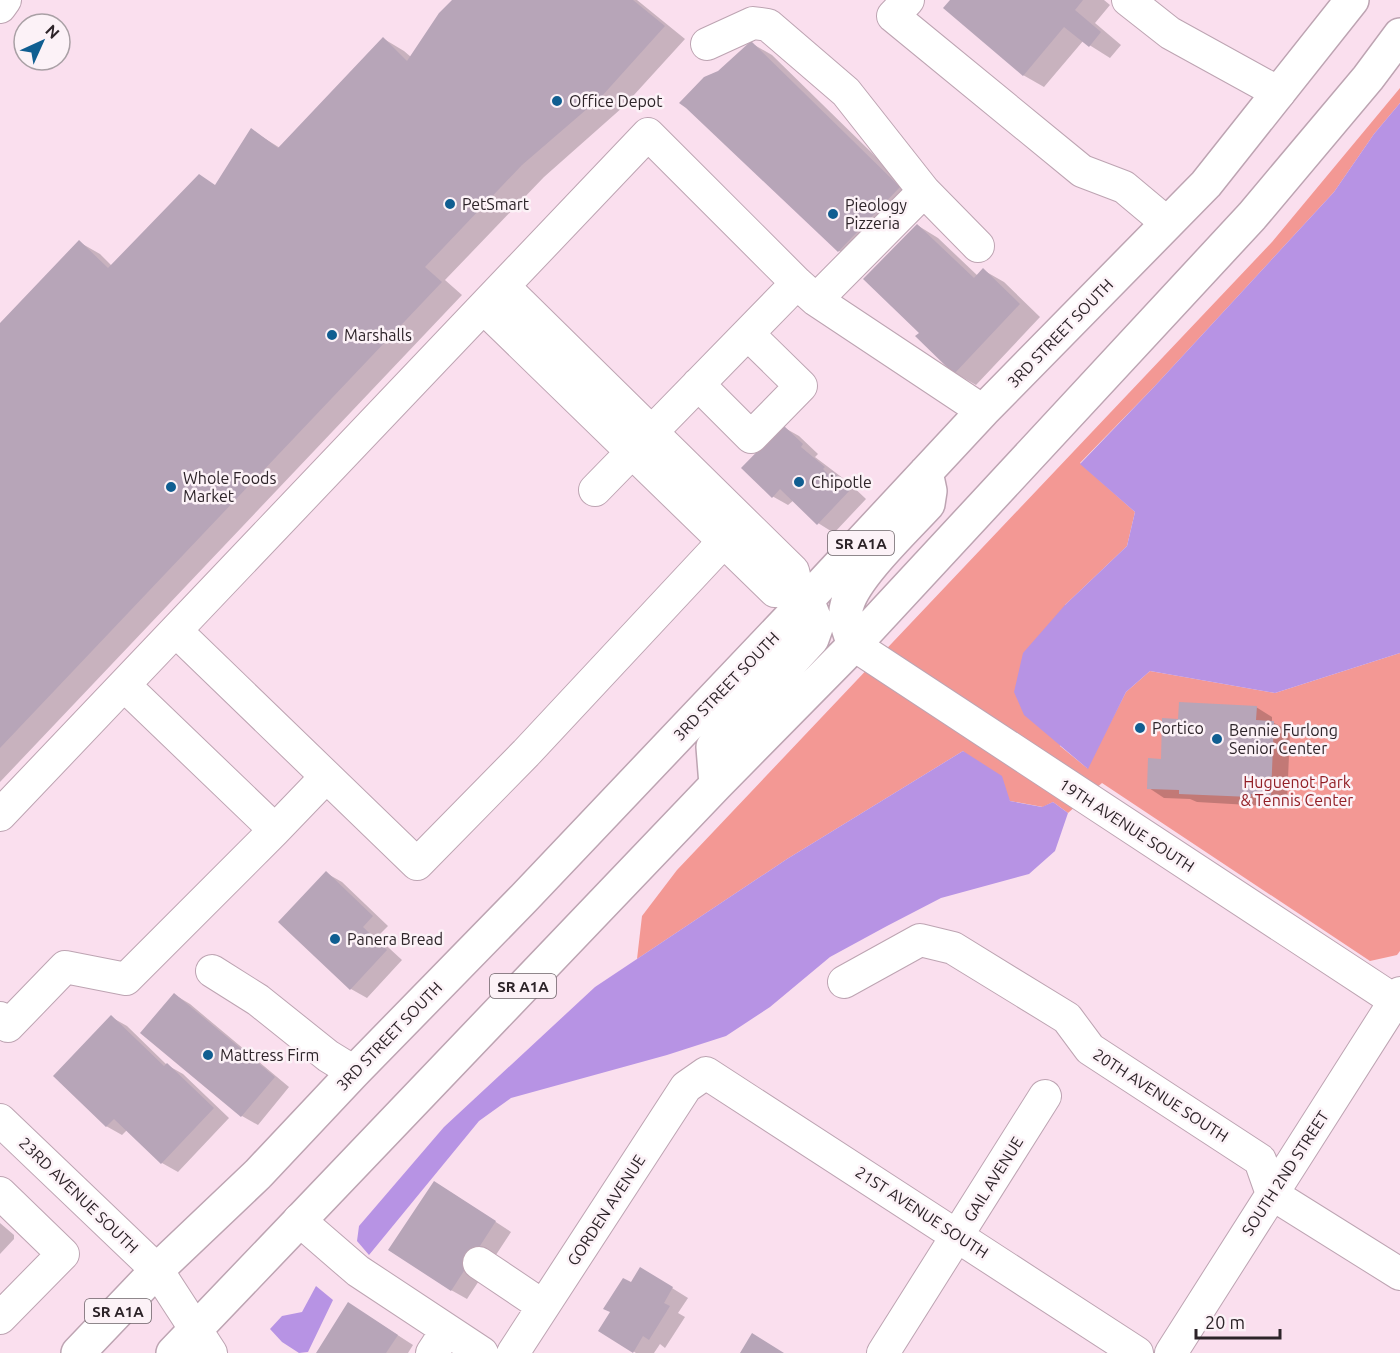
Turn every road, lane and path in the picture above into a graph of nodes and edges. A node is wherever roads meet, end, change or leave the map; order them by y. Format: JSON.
{"nodes":[{"id":1,"x":5,"y":0,"type":"edge"},
{"id":2,"x":908,"y":0,"type":"edge"},
{"id":3,"x":1128,"y":0,"type":"edge"},
{"id":4,"x":1352,"y":0,"type":"edge"},
{"id":5,"x":0,"y":7,"type":"edge"},
{"id":6,"x":1400,"y":34,"type":"edge"},
{"id":7,"x":707,"y":44,"type":"dead end"},
{"id":8,"x":1279,"y":93,"type":"junction"},
{"id":9,"x":924,"y":191,"type":"junction"},
{"id":10,"x":1167,"y":223,"type":"junction"},
{"id":11,"x":978,"y":246,"type":"dead end"},
{"id":12,"x":807,"y":292,"type":"junction"},
{"id":13,"x":494,"y":298,"type":"junction"},
{"id":14,"x":748,"y":334,"type":"junction"},
{"id":15,"x":698,"y":384,"type":"junction"},
{"id":16,"x":983,"y":411,"type":"junction"},
{"id":17,"x":642,"y":442,"type":"junction"},
{"id":18,"x":926,"y":472,"type":"junction"},
{"id":19,"x":595,"y":490,"type":"dead end"},
{"id":20,"x":724,"y":541,"type":"junction"},
{"id":21,"x":802,"y":596,"type":"junction"},
{"id":22,"x":176,"y":631,"type":"junction"},
{"id":23,"x":854,"y":645,"type":"junction"},
{"id":24,"x":124,"y":685,"type":"junction"},
{"id":25,"x":326,"y":777,"type":"junction"},
{"id":26,"x":716,"y":785,"type":"junction"},
{"id":27,"x":0,"y":815,"type":"edge"},
{"id":28,"x":274,"y":830,"type":"junction"},
{"id":29,"x":212,"y":971,"type":"dead end"},
{"id":30,"x":844,"y":982,"type":"dead end"},
{"id":31,"x":1398,"y":999,"type":"edge"},
{"id":32,"x":0,"y":1018,"type":"edge"},
{"id":33,"x":354,"y":1072,"type":"junction"},
{"id":34,"x":705,"y":1073,"type":"joint"},
{"id":35,"x":1046,"y":1096,"type":"dead end"},
{"id":36,"x":0,"y":1120,"type":"edge"},
{"id":37,"x":0,"y":1193,"type":"edge"},
{"id":38,"x":1272,"y":1194,"type":"junction"},
{"id":39,"x":299,"y":1220,"type":"junction"},
{"id":40,"x":957,"y":1235,"type":"junction"},
{"id":41,"x":479,"y":1263,"type":"dead end"},
{"id":42,"x":157,"y":1270,"type":"junction"},
{"id":43,"x":1400,"y":1274,"type":"edge"},
{"id":44,"x":543,"y":1305,"type":"junction"},
{"id":45,"x":2,"y":1316,"type":"edge"},
{"id":46,"x":203,"y":1341,"type":"edge"},
{"id":47,"x":439,"y":1341,"type":"edge"},
{"id":48,"x":78,"y":1353,"type":"edge"},
{"id":49,"x":173,"y":1353,"type":"edge"},
{"id":50,"x":482,"y":1353,"type":"edge"},
{"id":51,"x":513,"y":1353,"type":"edge"},
{"id":52,"x":883,"y":1353,"type":"edge"},
{"id":53,"x":1137,"y":1353,"type":"edge"},
{"id":54,"x":1171,"y":1353,"type":"edge"}],
"edges":[{"from":1,"to":5,"type":"street"},
{"from":2,"to":10,"type":"street"},
{"from":3,"to":8,"type":"street"},
{"from":4,"to":8,"type":"main road","name":"3RD STREET SOUTH","number":"SR A1A"},
{"from":6,"to":23,"type":"main road","number":"SR A1A"},
{"from":7,"to":9,"type":"street"},
{"from":8,"to":10,"type":"main road","name":"3RD STREET SOUTH","number":"SR A1A"},
{"from":9,"to":11,"type":"street"},
{"from":9,"to":12,"type":"street"},
{"from":10,"to":16,"type":"main road","name":"3RD STREET SOUTH","number":"SR A1A"},
{"from":12,"to":13,"type":"street"},
{"from":12,"to":14,"type":"street"},
{"from":12,"to":16,"type":"street"},
{"from":13,"to":17,"type":"street"},
{"from":13,"to":22,"type":"street"},
{"from":14,"to":15,"type":"street"},
{"from":14,"to":15,"type":"street"},
{"from":15,"to":17,"type":"street"},
{"from":16,"to":18,"type":"main road","name":"3RD STREET SOUTH","number":"SR A1A"},
{"from":17,"to":19,"type":"street"},
{"from":17,"to":20,"type":"street"},
{"from":17,"to":21,"type":"street"},
{"from":18,"to":21,"type":"main road","name":"3RD STREET SOUTH","number":"SR A1A"},
{"from":18,"to":23,"type":"main road"},
{"from":20,"to":21,"type":"street"},
{"from":20,"to":25,"type":"street"},
{"from":21,"to":26,"type":"main road"},
{"from":21,"to":33,"type":"main road","name":"3RD STREET SOUTH","number":"SR A1A"},
{"from":22,"to":24,"type":"street"},
{"from":22,"to":25,"type":"street"},
{"from":23,"to":26,"type":"main road","number":"SR A1A"},
{"from":23,"to":31,"type":"street","name":"19TH AVENUE SOUTH"},
{"from":24,"to":27,"type":"street"},
{"from":24,"to":28,"type":"street"},
{"from":25,"to":28,"type":"street"},
{"from":26,"to":39,"type":"main road","number":"SR A1A"},
{"from":28,"to":32,"type":"street"},
{"from":29,"to":33,"type":"street"},
{"from":30,"to":38,"type":"street","name":"20TH AVENUE SOUTH"},
{"from":31,"to":38,"type":"street","name":"SOUTH 2ND STREET"},
{"from":33,"to":42,"type":"main road","name":"3RD STREET SOUTH","number":"SR A1A"},
{"from":34,"to":40,"type":"street","name":"21ST AVENUE SOUTH"},
{"from":34,"to":44,"type":"street","name":"GORDEN AVENUE"},
{"from":35,"to":40,"type":"street","name":"GAIL AVENUE"},
{"from":36,"to":42,"type":"street","name":"23RD AVENUE SOUTH"},
{"from":37,"to":45,"type":"street"},
{"from":38,"to":43,"type":"street"},
{"from":38,"to":54,"type":"street","name":"SOUTH 2ND STREET"},
{"from":39,"to":46,"type":"main road","number":"SR A1A"},
{"from":39,"to":47,"type":"street"},
{"from":40,"to":52,"type":"street","name":"GAIL AVENUE"},
{"from":40,"to":53,"type":"street","name":"21ST AVENUE SOUTH"},
{"from":41,"to":44,"type":"street"},
{"from":42,"to":46,"type":"street","name":"23RD AVENUE SOUTH"},
{"from":42,"to":48,"type":"main road","name":"3RD STREET SOUTH","number":"SR A1A"},
{"from":44,"to":51,"type":"street","name":"GORDEN AVENUE"},
{"from":46,"to":49,"type":"main road","number":"SR A1A"},
{"from":47,"to":50,"type":"street"}]}
